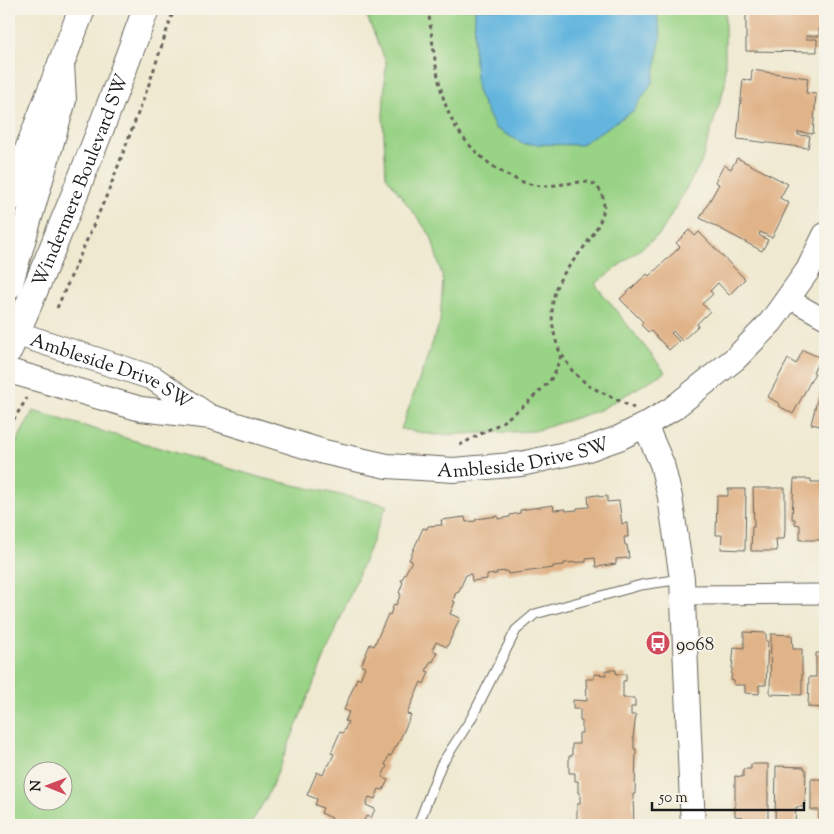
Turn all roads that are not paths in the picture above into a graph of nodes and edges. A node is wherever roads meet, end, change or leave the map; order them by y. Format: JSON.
{"nodes":[{"id":1,"x":82,"y":9,"type":"edge"},
{"id":2,"x":146,"y":9,"type":"edge"},
{"id":3,"x":61,"y":64,"type":"junction"},
{"id":4,"x":9,"y":199,"type":"edge"},
{"id":5,"x":825,"y":235,"type":"edge"},
{"id":6,"x":819,"y":264,"type":"edge"},
{"id":7,"x":9,"y":286,"type":"edge"},
{"id":8,"x":788,"y":298,"type":"junction"},
{"id":9,"x":825,"y":319,"type":"edge"},
{"id":10,"x":11,"y":338,"type":"edge"},
{"id":11,"x":9,"y":371,"type":"edge"},
{"id":12,"x":211,"y":417,"type":"junction"},
{"id":13,"x":645,"y":425,"type":"junction"},
{"id":14,"x":683,"y":587,"type":"junction"},
{"id":15,"x":825,"y":594,"type":"edge"},
{"id":16,"x":418,"y":825,"type":"edge"},
{"id":17,"x":693,"y":825,"type":"edge"}],
"edges":[{"from":1,"to":3,"type":"main road"},
{"from":2,"to":10,"type":"main road","name":"Windermere Boulevard SW"},
{"from":3,"to":4,"type":"main road"},
{"from":3,"to":7,"type":"main road"},
{"from":5,"to":6,"type":"street","name":"Ambleside Drive SW"},
{"from":6,"to":8,"type":"street","name":"Ambleside Drive SW"},
{"from":8,"to":9,"type":"street"},
{"from":8,"to":13,"type":"street","name":"Ambleside Drive SW"},
{"from":10,"to":12,"type":"street","name":"Ambleside Drive SW"},
{"from":11,"to":12,"type":"street","name":"Ambleside Drive SW"},
{"from":12,"to":13,"type":"street","name":"Ambleside Drive SW"},
{"from":13,"to":14,"type":"street"},
{"from":14,"to":15,"type":"street"},
{"from":14,"to":16,"type":"lane"},
{"from":14,"to":17,"type":"street"}]}
